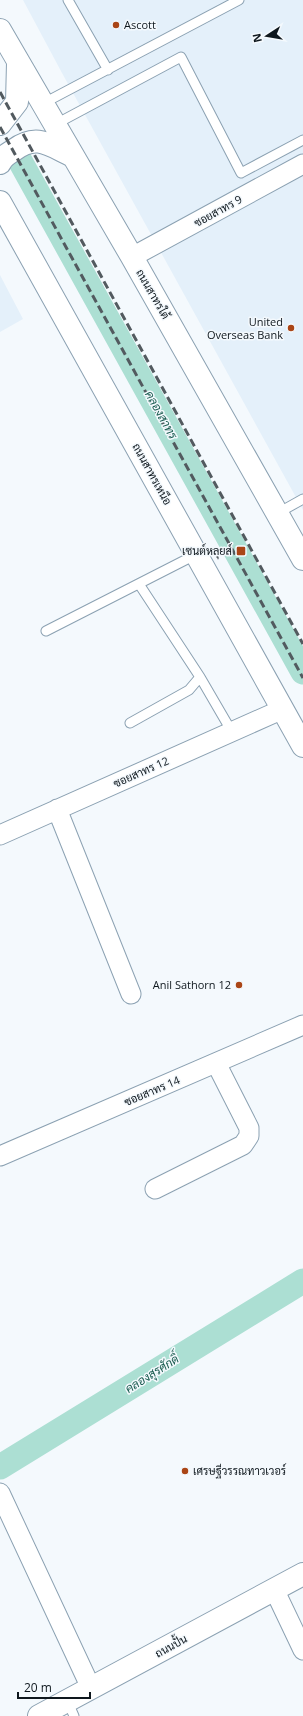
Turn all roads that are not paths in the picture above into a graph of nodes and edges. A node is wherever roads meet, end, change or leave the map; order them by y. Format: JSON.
{"nodes":[{"id":1,"x":68,"y":0,"type":"edge"},
{"id":2,"x":239,"y":0,"type":"edge"},
{"id":3,"x":0,"y":30,"type":"edge"},
{"id":4,"x":18,"y":63,"type":"junction"},
{"id":5,"x":108,"y":70,"type":"junction"},
{"id":6,"x":42,"y":104,"type":"junction"},
{"id":7,"x":0,"y":124,"type":"edge"},
{"id":8,"x":54,"y":125,"type":"junction"},
{"id":9,"x":303,"y":140,"type":"edge"},
{"id":10,"x":73,"y":156,"type":"junction"},
{"id":11,"x":0,"y":163,"type":"edge"},
{"id":12,"x":303,"y":164,"type":"edge"},
{"id":13,"x":0,"y":202,"type":"edge"},
{"id":14,"x":132,"y":258,"type":"junction"},
{"id":15,"x":303,"y":499,"type":"edge"},
{"id":16,"x":278,"y":513,"type":"junction"},
{"id":17,"x":197,"y":554,"type":"junction"},
{"id":18,"x":303,"y":558,"type":"edge"},
{"id":19,"x":139,"y":584,"type":"junction"},
{"id":20,"x":46,"y":631,"type":"dead end"},
{"id":21,"x":200,"y":678,"type":"junction"},
{"id":22,"x":283,"y":709,"type":"junction"},
{"id":23,"x":130,"y":723,"type":"dead end"},
{"id":24,"x":232,"y":732,"type":"junction"},
{"id":25,"x":303,"y":746,"type":"edge"},
{"id":26,"x":57,"y":809,"type":"junction"},
{"id":27,"x":0,"y":835,"type":"edge"},
{"id":28,"x":131,"y":994,"type":"dead end"},
{"id":29,"x":303,"y":1025,"type":"edge"},
{"id":30,"x":216,"y":1063,"type":"junction"},
{"id":31,"x":0,"y":1156,"type":"edge"},
{"id":32,"x":155,"y":1189,"type":"dead end"},
{"id":33,"x":0,"y":1493,"type":"edge"},
{"id":34,"x":303,"y":1574,"type":"edge"},
{"id":35,"x":274,"y":1590,"type":"junction"},
{"id":36,"x":303,"y":1650,"type":"edge"},
{"id":37,"x":91,"y":1688,"type":"junction"},
{"id":38,"x":70,"y":1708,"type":"edge"},
{"id":39,"x":39,"y":1716,"type":"edge"}],
"edges":[{"from":1,"to":5,"type":"lane"},
{"from":2,"to":5,"type":"lane"},
{"from":3,"to":4,"type":"main road","name":"ถนนสาทรใต้"},
{"from":4,"to":6,"type":"main road","name":"ถนนสาทรใต้"},
{"from":4,"to":7,"type":"main road"},
{"from":5,"to":6,"type":"lane"},
{"from":6,"to":8,"type":"main road","name":"ถนนสาทรใต้"},
{"from":8,"to":9,"type":"lane"},
{"from":8,"to":10,"type":"main road","name":"ถนนสาทรใต้"},
{"from":10,"to":11,"type":"main road"},
{"from":10,"to":14,"type":"main road","name":"ถนนสาทรใต้"},
{"from":12,"to":14,"type":"street","name":"ซอยสาทร 9"},
{"from":13,"to":17,"type":"main road","name":"ถนนสาทรเหนือ"},
{"from":14,"to":16,"type":"main road","name":"ถนนสาทรใต้"},
{"from":15,"to":16,"type":"lane"},
{"from":16,"to":18,"type":"main road","name":"ถนนสาทรใต้"},
{"from":17,"to":19,"type":"lane"},
{"from":17,"to":22,"type":"main road","name":"ถนนสาทรเหนือ"},
{"from":19,"to":20,"type":"lane"},
{"from":19,"to":21,"type":"lane"},
{"from":21,"to":23,"type":"lane"},
{"from":21,"to":24,"type":"lane"},
{"from":22,"to":24,"type":"street","name":"ซอยสาทร 12"},
{"from":22,"to":25,"type":"main road","name":"ถนนสาทรเหนือ"},
{"from":24,"to":26,"type":"street","name":"ซอยสาทร 12"},
{"from":26,"to":27,"type":"street","name":"ซอยสาทร 12"},
{"from":26,"to":28,"type":"street"},
{"from":29,"to":30,"type":"street","name":"ซอยสาทร 14"},
{"from":30,"to":31,"type":"street","name":"ซอยสาทร 14"},
{"from":30,"to":32,"type":"street"},
{"from":33,"to":37,"type":"street"},
{"from":34,"to":35,"type":"main road","name":"ถนนปั้น"},
{"from":35,"to":36,"type":"street"},
{"from":35,"to":37,"type":"main road","name":"ถนนปั้น"},
{"from":37,"to":38,"type":"main road","name":"ถนนปั้น"},
{"from":38,"to":39,"type":"main road","name":"ถนนปั้น"}]}
